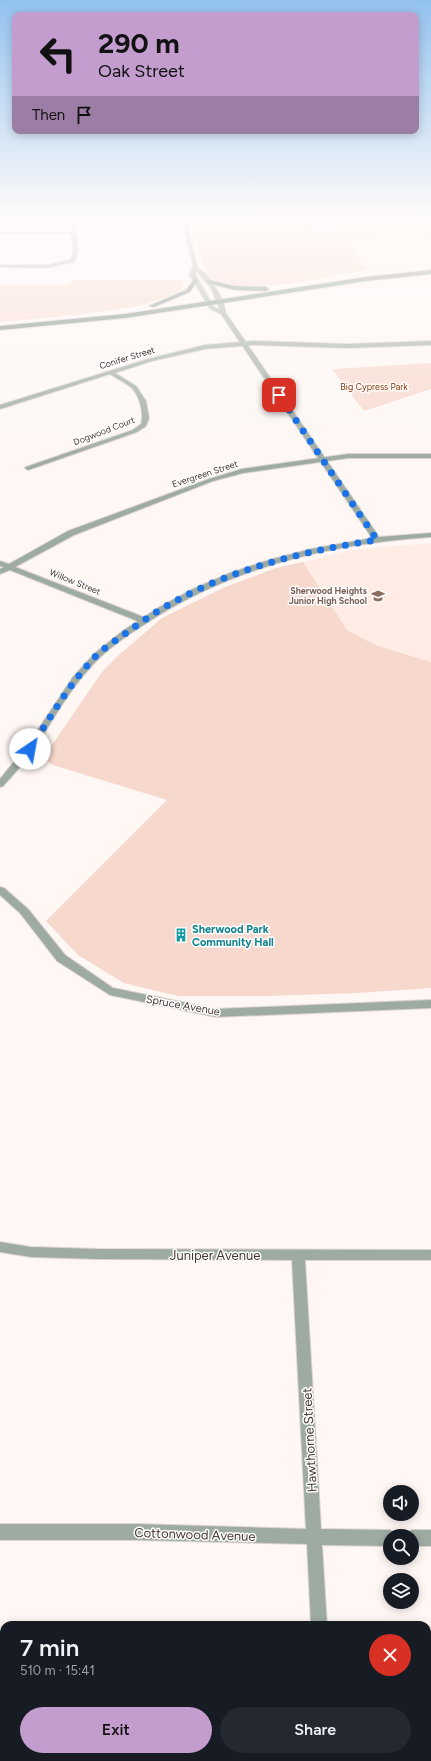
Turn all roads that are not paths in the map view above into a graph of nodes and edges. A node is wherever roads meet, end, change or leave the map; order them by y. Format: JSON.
{"nodes":[{"id":1,"x":168,"y":299,"type":"edge"},
{"id":2,"x":217,"y":299,"type":"edge"},
{"id":3,"x":219,"y":299,"type":"edge"},
{"id":4,"x":208,"y":300,"type":"junction"},
{"id":5,"x":152,"y":306,"type":"junction"},
{"id":6,"x":223,"y":313,"type":"junction"},
{"id":7,"x":0,"y":324,"type":"edge"},
{"id":8,"x":0,"y":328,"type":"edge"},
{"id":9,"x":431,"y":343,"type":"edge"},
{"id":10,"x":244,"y":344,"type":"junction"},
{"id":11,"x":110,"y":372,"type":"junction"},
{"id":12,"x":0,"y":407,"type":"edge"},
{"id":13,"x":431,"y":456,"type":"edge"},
{"id":14,"x":324,"y":459,"type":"junction"},
{"id":15,"x":28,"y":468,"type":"dead end"},
{"id":16,"x":431,"y":535,"type":"edge"},
{"id":17,"x":377,"y":540,"type":"junction"},
{"id":18,"x":0,"y":563,"type":"edge"},
{"id":19,"x":8,"y":566,"type":"junction"},
{"id":20,"x":0,"y":572,"type":"edge"},
{"id":21,"x":143,"y":620,"type":"junction"},
{"id":22,"x":0,"y":784,"type":"edge"},
{"id":23,"x":0,"y":890,"type":"edge"},
{"id":24,"x":431,"y":1004,"type":"edge"},
{"id":25,"x":0,"y":1247,"type":"edge"},
{"id":26,"x":431,"y":1255,"type":"edge"},
{"id":27,"x":298,"y":1256,"type":"junction"},
{"id":28,"x":0,"y":1532,"type":"edge"},
{"id":29,"x":315,"y":1537,"type":"junction"},
{"id":30,"x":383,"y":1538,"type":"edge"},
{"id":31,"x":419,"y":1538,"type":"edge"},
{"id":32,"x":431,"y":1538,"type":"edge"},
{"id":33,"x":319,"y":1621,"type":"edge"}],
"edges":[{"from":1,"to":5,"type":"main road"},
{"from":2,"to":4,"type":"main road"},
{"from":3,"to":6,"type":"street"},
{"from":4,"to":5,"type":"main road"},
{"from":4,"to":6,"type":"street"},
{"from":4,"to":8,"type":"main road"},
{"from":5,"to":7,"type":"main road"},
{"from":6,"to":10,"type":"street"},
{"from":9,"to":10,"type":"street","name":"Conifer Street"},
{"from":10,"to":11,"type":"street","name":"Conifer Street"},
{"from":10,"to":14,"type":"street"},
{"from":11,"to":12,"type":"street","name":"Conifer Street"},
{"from":11,"to":15,"type":"street","name":"Dogwood Court"},
{"from":13,"to":14,"type":"street","name":"Evergreen Street"},
{"from":14,"to":17,"type":"street"},
{"from":14,"to":19,"type":"street","name":"Evergreen Street"},
{"from":16,"to":17,"type":"street"},
{"from":17,"to":21,"type":"street"},
{"from":18,"to":19,"type":"street","name":"Willow Street"},
{"from":19,"to":20,"type":"street","name":"Evergreen Street"},
{"from":19,"to":21,"type":"street","name":"Willow Street"},
{"from":21,"to":22,"type":"street"},
{"from":23,"to":24,"type":"street","name":"Spruce Avenue"},
{"from":25,"to":27,"type":"street","name":"Juniper Avenue"},
{"from":26,"to":27,"type":"street","name":"Juniper Avenue"},
{"from":27,"to":29,"type":"street","name":"Hawthorne Street"},
{"from":28,"to":29,"type":"street","name":"Cottonwood Avenue"},
{"from":29,"to":30,"type":"street","name":"Cottonwood Avenue"},
{"from":29,"to":33,"type":"street","name":"Hawthorne Street"},
{"from":31,"to":32,"type":"street"}]}
